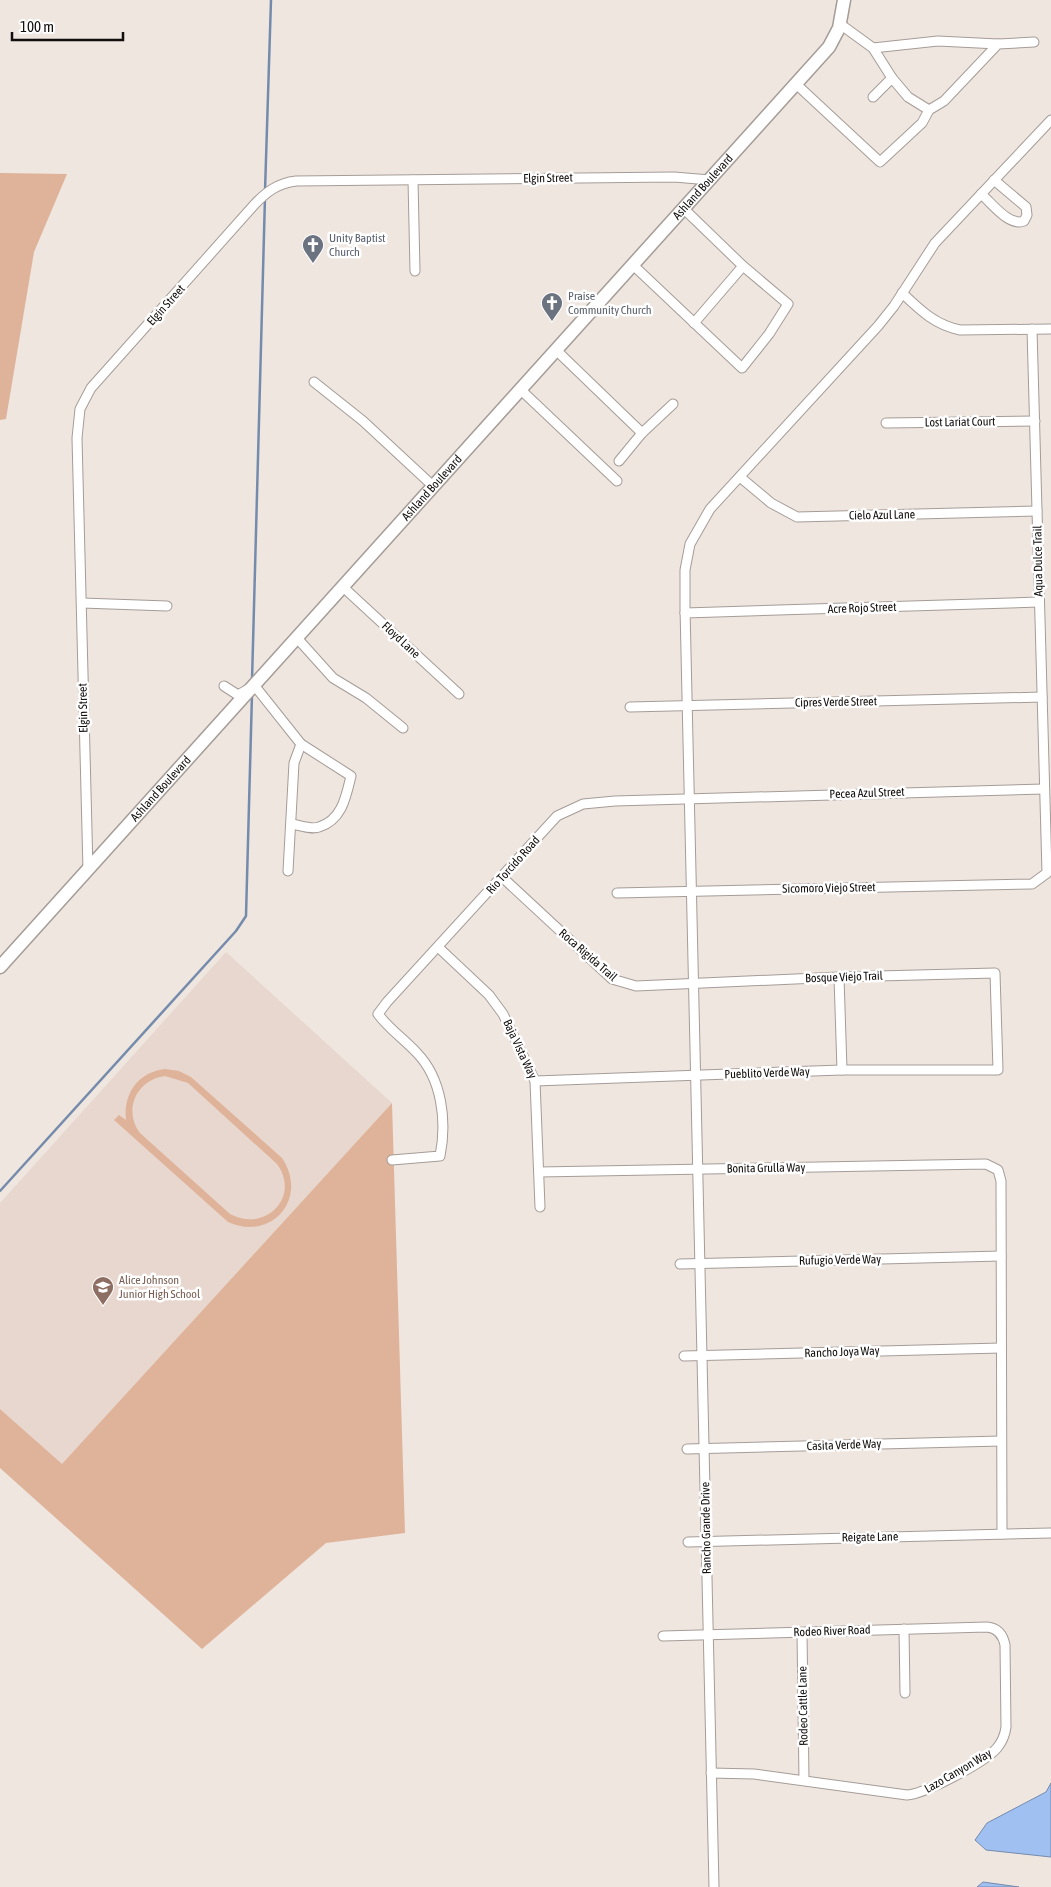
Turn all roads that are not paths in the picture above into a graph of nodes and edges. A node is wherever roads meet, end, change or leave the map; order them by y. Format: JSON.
{"nodes":[{"id":1,"x":844,"y":0,"type":"edge"},
{"id":2,"x":840,"y":24,"type":"junction"},
{"id":3,"x":1034,"y":42,"type":"dead end"},
{"id":4,"x":998,"y":44,"type":"junction"},
{"id":5,"x":873,"y":48,"type":"junction"},
{"id":6,"x":892,"y":78,"type":"junction"},
{"id":7,"x":796,"y":84,"type":"junction"},
{"id":8,"x":873,"y":97,"type":"dead end"},
{"id":9,"x":929,"y":110,"type":"junction"},
{"id":10,"x":1051,"y":120,"type":"edge"},
{"id":11,"x":413,"y":180,"type":"junction"},
{"id":12,"x":710,"y":180,"type":"junction"},
{"id":13,"x":994,"y":180,"type":"junction"},
{"id":14,"x":981,"y":194,"type":"junction"},
{"id":15,"x":684,"y":209,"type":"junction"},
{"id":16,"x":633,"y":265,"type":"junction"},
{"id":17,"x":743,"y":266,"type":"junction"},
{"id":18,"x":415,"y":271,"type":"dead end"},
{"id":19,"x":902,"y":293,"type":"junction"},
{"id":20,"x":694,"y":323,"type":"junction"},
{"id":21,"x":1032,"y":329,"type":"junction"},
{"id":22,"x":1051,"y":329,"type":"edge"},
{"id":23,"x":556,"y":350,"type":"junction"},
{"id":24,"x":314,"y":382,"type":"dead end"},
{"id":25,"x":521,"y":390,"type":"junction"},
{"id":26,"x":673,"y":404,"type":"dead end"},
{"id":27,"x":1035,"y":421,"type":"junction"},
{"id":28,"x":886,"y":423,"type":"dead end"},
{"id":29,"x":642,"y":433,"type":"junction"},
{"id":30,"x":619,"y":461,"type":"dead end"},
{"id":31,"x":740,"y":477,"type":"junction"},
{"id":32,"x":617,"y":481,"type":"dead end"},
{"id":33,"x":433,"y":486,"type":"junction"},
{"id":34,"x":1037,"y":511,"type":"junction"},
{"id":35,"x":343,"y":587,"type":"junction"},
{"id":36,"x":1040,"y":602,"type":"junction"},
{"id":37,"x":82,"y":603,"type":"junction"},
{"id":38,"x":167,"y":606,"type":"dead end"},
{"id":39,"x":685,"y":614,"type":"junction"},
{"id":40,"x":297,"y":638,"type":"junction"},
{"id":41,"x":224,"y":686,"type":"dead end"},
{"id":42,"x":252,"y":687,"type":"junction"},
{"id":43,"x":459,"y":694,"type":"dead end"},
{"id":44,"x":1042,"y":696,"type":"junction"},
{"id":45,"x":687,"y":705,"type":"junction"},
{"id":46,"x":630,"y":707,"type":"dead end"},
{"id":47,"x":404,"y":728,"type":"dead end"},
{"id":48,"x":301,"y":744,"type":"junction"},
{"id":49,"x":1044,"y":789,"type":"junction"},
{"id":50,"x":689,"y":798,"type":"junction"},
{"id":51,"x":291,"y":824,"type":"junction"},
{"id":52,"x":88,"y":870,"type":"junction"},
{"id":53,"x":288,"y":871,"type":"dead end"},
{"id":54,"x":502,"y":877,"type":"junction"},
{"id":55,"x":1040,"y":880,"type":"joint"},
{"id":56,"x":691,"y":890,"type":"junction"},
{"id":57,"x":617,"y":893,"type":"dead end"},
{"id":58,"x":438,"y":947,"type":"junction"},
{"id":59,"x":0,"y":967,"type":"edge"},
{"id":60,"x":839,"y":977,"type":"junction"},
{"id":61,"x":693,"y":984,"type":"junction"},
{"id":62,"x":842,"y":1070,"type":"junction"},
{"id":63,"x":998,"y":1070,"type":"joint"},
{"id":64,"x":696,"y":1075,"type":"junction"},
{"id":65,"x":535,"y":1081,"type":"junction"},
{"id":66,"x":392,"y":1160,"type":"dead end"},
{"id":67,"x":698,"y":1170,"type":"junction"},
{"id":68,"x":539,"y":1172,"type":"junction"},
{"id":69,"x":540,"y":1207,"type":"dead end"},
{"id":70,"x":1001,"y":1256,"type":"junction"},
{"id":71,"x":700,"y":1263,"type":"junction"},
{"id":72,"x":680,"y":1264,"type":"dead end"},
{"id":73,"x":1001,"y":1348,"type":"junction"},
{"id":74,"x":684,"y":1356,"type":"dead end"},
{"id":75,"x":702,"y":1356,"type":"junction"},
{"id":76,"x":1001,"y":1441,"type":"junction"},
{"id":77,"x":687,"y":1449,"type":"dead end"},
{"id":78,"x":705,"y":1449,"type":"junction"},
{"id":79,"x":1051,"y":1533,"type":"edge"},
{"id":80,"x":1002,"y":1534,"type":"junction"},
{"id":81,"x":688,"y":1542,"type":"dead end"},
{"id":82,"x":707,"y":1542,"type":"junction"},
{"id":83,"x":904,"y":1629,"type":"junction"},
{"id":84,"x":802,"y":1632,"type":"junction"},
{"id":85,"x":999,"y":1632,"type":"joint"},
{"id":86,"x":708,"y":1635,"type":"junction"},
{"id":87,"x":663,"y":1636,"type":"dead end"},
{"id":88,"x":905,"y":1693,"type":"dead end"},
{"id":89,"x":711,"y":1773,"type":"junction"},
{"id":90,"x":804,"y":1780,"type":"junction"},
{"id":91,"x":714,"y":1887,"type":"edge"}],
"edges":[{"from":1,"to":2,"type":"street","name":"Ashland Boulevard"},
{"from":2,"to":5,"type":"street"},
{"from":2,"to":7,"type":"street","name":"Ashland Boulevard"},
{"from":3,"to":4,"type":"street"},
{"from":4,"to":5,"type":"street"},
{"from":4,"to":9,"type":"street"},
{"from":5,"to":6,"type":"street"},
{"from":6,"to":8,"type":"street"},
{"from":6,"to":9,"type":"street"},
{"from":7,"to":9,"type":"street"},
{"from":7,"to":12,"type":"street","name":"Ashland Boulevard"},
{"from":10,"to":13,"type":"street","name":"Rancho Grande Drive"},
{"from":11,"to":12,"type":"street","name":"Elgin Street"},
{"from":11,"to":18,"type":"street"},
{"from":11,"to":37,"type":"street","name":"Elgin Street"},
{"from":12,"to":15,"type":"street","name":"Ashland Boulevard"},
{"from":13,"to":14,"type":"street","name":"Rancho Grande Drive"},
{"from":13,"to":14,"type":"street"},
{"from":14,"to":19,"type":"street","name":"Rancho Grande Drive"},
{"from":15,"to":16,"type":"street","name":"Ashland Boulevard"},
{"from":15,"to":17,"type":"street"},
{"from":16,"to":20,"type":"street"},
{"from":16,"to":23,"type":"street","name":"Ashland Boulevard"},
{"from":17,"to":20,"type":"street"},
{"from":17,"to":20,"type":"street"},
{"from":19,"to":21,"type":"street"},
{"from":19,"to":31,"type":"street","name":"Rancho Grande Drive"},
{"from":21,"to":22,"type":"street"},
{"from":21,"to":27,"type":"street","name":"Aqua Dulce Trail"},
{"from":23,"to":25,"type":"street","name":"Ashland Boulevard"},
{"from":23,"to":29,"type":"street"},
{"from":24,"to":33,"type":"street"},
{"from":25,"to":32,"type":"street"},
{"from":25,"to":33,"type":"street","name":"Ashland Boulevard"},
{"from":26,"to":29,"type":"street"},
{"from":27,"to":28,"type":"street","name":"Lost Lariat Court"},
{"from":27,"to":34,"type":"street","name":"Aqua Dulce Trail"},
{"from":29,"to":30,"type":"street"},
{"from":31,"to":34,"type":"street","name":"Cielo Azul Lane"},
{"from":31,"to":39,"type":"street","name":"Rancho Grande Drive"},
{"from":33,"to":35,"type":"street","name":"Ashland Boulevard"},
{"from":34,"to":36,"type":"street","name":"Aqua Dulce Trail"},
{"from":35,"to":40,"type":"street","name":"Ashland Boulevard"},
{"from":35,"to":43,"type":"street","name":"Floyd Lane"},
{"from":36,"to":39,"type":"street","name":"Acre Rojo Street"},
{"from":36,"to":44,"type":"street","name":"Aqua Dulce Trail"},
{"from":37,"to":38,"type":"street"},
{"from":37,"to":52,"type":"street","name":"Elgin Street"},
{"from":39,"to":45,"type":"street","name":"Rancho Grande Drive"},
{"from":40,"to":42,"type":"street","name":"Ashland Boulevard"},
{"from":40,"to":47,"type":"street"},
{"from":41,"to":42,"type":"street"},
{"from":42,"to":48,"type":"street"},
{"from":42,"to":52,"type":"street","name":"Ashland Boulevard"},
{"from":44,"to":45,"type":"street","name":"Cipres Verde Street"},
{"from":44,"to":49,"type":"street","name":"Aqua Dulce Trail"},
{"from":45,"to":46,"type":"street","name":"Cipres Verde Street"},
{"from":45,"to":50,"type":"street","name":"Rancho Grande Drive"},
{"from":48,"to":51,"type":"street"},
{"from":48,"to":51,"type":"street"},
{"from":49,"to":50,"type":"street","name":"Pecea Azul Street"},
{"from":49,"to":55,"type":"street","name":"Aqua Dulce Trail"},
{"from":50,"to":54,"type":"street","name":"Rio Torcido Road"},
{"from":50,"to":56,"type":"street","name":"Rancho Grande Drive"},
{"from":51,"to":53,"type":"street"},
{"from":52,"to":59,"type":"street","name":"Ashland Boulevard"},
{"from":54,"to":58,"type":"street","name":"Rio Torcido Road"},
{"from":54,"to":61,"type":"street","name":"Roca Rigida Trail"},
{"from":55,"to":56,"type":"street","name":"Sicomoro Viejo Street"},
{"from":56,"to":57,"type":"street","name":"Sicomoro Viejo Street"},
{"from":56,"to":61,"type":"street","name":"Rancho Grande Drive"},
{"from":58,"to":65,"type":"street","name":"Baja Vista Way"},
{"from":58,"to":66,"type":"street","name":"Rio Torcido Road"},
{"from":60,"to":61,"type":"street","name":"Bosque Viejo Trail"},
{"from":60,"to":62,"type":"street"},
{"from":60,"to":63,"type":"street","name":"Bosque Viejo Trail"},
{"from":61,"to":64,"type":"street","name":"Rancho Grande Drive"},
{"from":62,"to":63,"type":"street","name":"Pueblito Verde Way"},
{"from":62,"to":64,"type":"street","name":"Pueblito Verde Way"},
{"from":64,"to":65,"type":"street","name":"Pueblito Verde Way"},
{"from":64,"to":67,"type":"street","name":"Rancho Grande Drive"},
{"from":65,"to":68,"type":"street","name":"Baja Vista Way"},
{"from":67,"to":68,"type":"street","name":"Bonita Grulla Way"},
{"from":67,"to":70,"type":"street","name":"Bonita Grulla Way"},
{"from":67,"to":71,"type":"street","name":"Rancho Grande Drive"},
{"from":68,"to":69,"type":"street","name":"Baja Vista Way"},
{"from":70,"to":71,"type":"street","name":"Rufugio Verde Way"},
{"from":70,"to":73,"type":"street"},
{"from":71,"to":72,"type":"street","name":"Rufugio Verde Way"},
{"from":71,"to":75,"type":"street","name":"Rancho Grande Drive"},
{"from":73,"to":75,"type":"street","name":"Rancho Joya Way"},
{"from":73,"to":76,"type":"street"},
{"from":74,"to":75,"type":"street","name":"Rancho Joya Way"},
{"from":75,"to":78,"type":"street","name":"Rancho Grande Drive"},
{"from":76,"to":78,"type":"street","name":"Casita Verde Way"},
{"from":76,"to":80,"type":"street"},
{"from":77,"to":78,"type":"street","name":"Casita Verde Way"},
{"from":78,"to":82,"type":"street","name":"Rancho Grande Drive"},
{"from":79,"to":80,"type":"street","name":"Reigate Lane"},
{"from":80,"to":82,"type":"street","name":"Reigate Lane"},
{"from":81,"to":82,"type":"street","name":"Reigate Lane"},
{"from":82,"to":86,"type":"street","name":"Rancho Grande Drive"},
{"from":83,"to":84,"type":"street","name":"Rodeo River Road"},
{"from":83,"to":85,"type":"street","name":"Rodeo River Road"},
{"from":83,"to":88,"type":"street"},
{"from":84,"to":86,"type":"street","name":"Rodeo River Road"},
{"from":84,"to":90,"type":"street","name":"Rodeo Cattle Lane"},
{"from":85,"to":90,"type":"street","name":"Lazo Canyon Way"},
{"from":86,"to":87,"type":"street","name":"Rodeo River Road"},
{"from":86,"to":89,"type":"street","name":"Rancho Grande Drive"},
{"from":89,"to":90,"type":"street","name":"Lazo Canyon Way"},
{"from":89,"to":91,"type":"street","name":"Rancho Grande Drive"}]}
